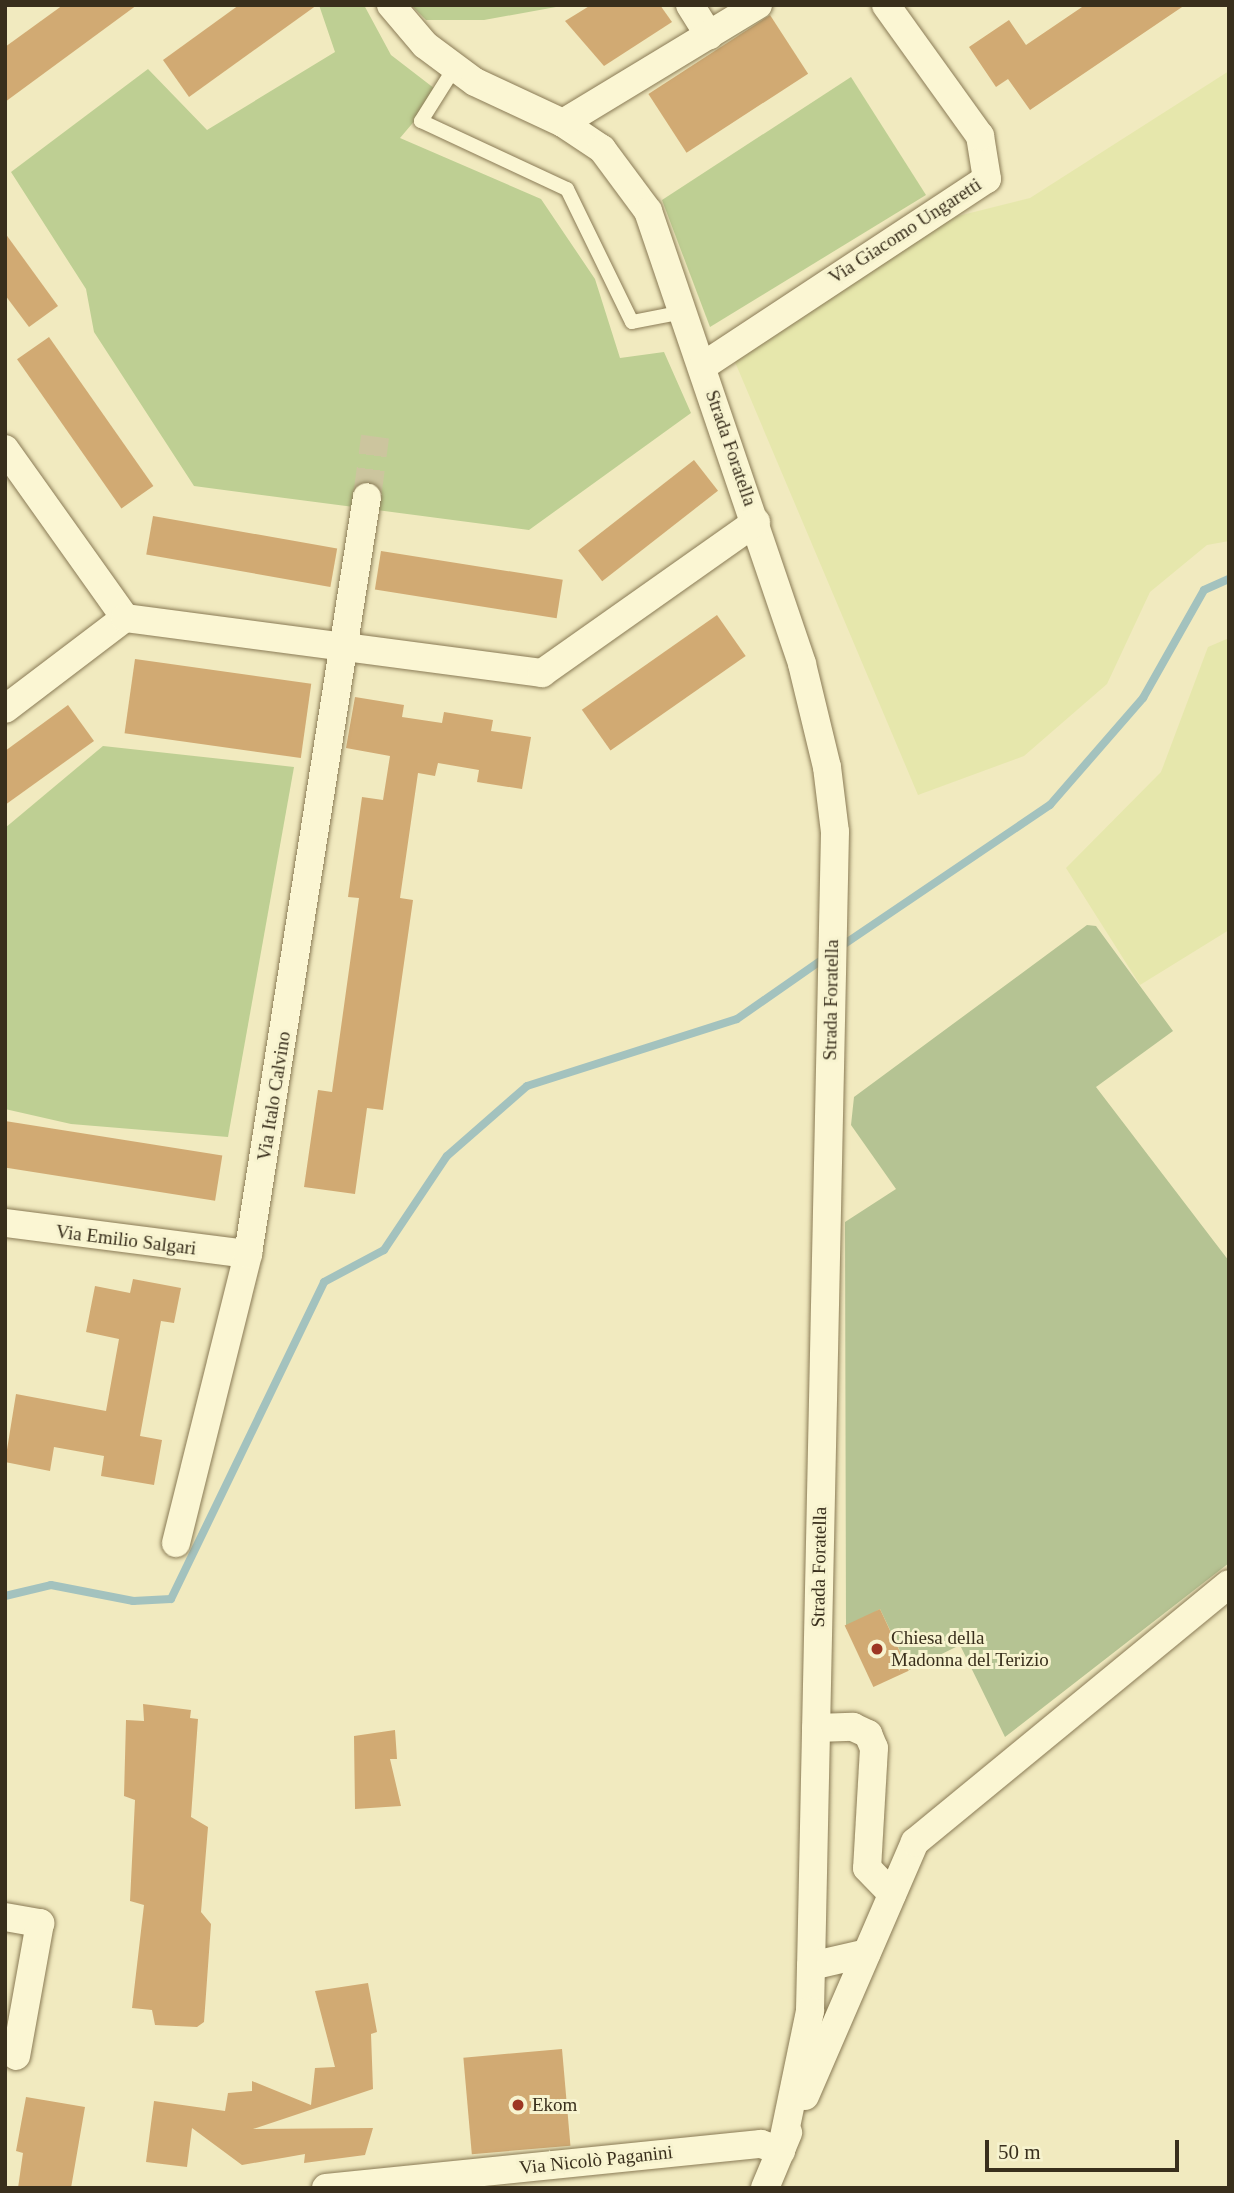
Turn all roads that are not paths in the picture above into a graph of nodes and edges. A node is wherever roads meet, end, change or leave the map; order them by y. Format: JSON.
{"nodes":[{"id":1,"x":391,"y":5,"type":"edge"},
{"id":2,"x":690,"y":5,"type":"edge"},
{"id":3,"x":758,"y":5,"type":"edge"},
{"id":4,"x":886,"y":5,"type":"edge"},
{"id":5,"x":709,"y":35,"type":"junction"},
{"id":6,"x":455,"y":67,"type":"junction"},
{"id":7,"x":563,"y":123,"type":"junction"},
{"id":8,"x":684,"y":312,"type":"junction"},
{"id":9,"x":713,"y":358,"type":"junction"},
{"id":10,"x":5,"y":449,"type":"edge"},
{"id":11,"x":367,"y":497,"type":"tunnel mouth"},
{"id":12,"x":756,"y":522,"type":"junction"},
{"id":13,"x":125,"y":618,"type":"junction"},
{"id":14,"x":343,"y":643,"type":"junction"},
{"id":15,"x":5,"y":709,"type":"edge"},
{"id":16,"x":5,"y":1223,"type":"edge"},
{"id":17,"x":248,"y":1254,"type":"junction"},
{"id":18,"x":176,"y":1543,"type":"dead end"},
{"id":19,"x":1229,"y":1584,"type":"edge"},
{"id":20,"x":816,"y":1728,"type":"junction"},
{"id":21,"x":892,"y":1894,"type":"junction"},
{"id":22,"x":5,"y":1917,"type":"edge"},
{"id":23,"x":867,"y":1953,"type":"junction"},
{"id":24,"x":811,"y":1966,"type":"junction"},
{"id":25,"x":848,"y":1996,"type":"junction"},
{"id":26,"x":810,"y":2011,"type":"junction"},
{"id":27,"x":16,"y":2056,"type":"dead end"},
{"id":28,"x":781,"y":2151,"type":"junction"},
{"id":29,"x":326,"y":2188,"type":"edge"},
{"id":30,"x":765,"y":2188,"type":"edge"}],
"edges":[{"from":1,"to":6,"type":"street","name":"Strada Foratella"},
{"from":2,"to":5,"type":"street"},
{"from":3,"to":5,"type":"street"},
{"from":4,"to":9,"type":"street","name":"Via Giacomo Ungaretti"},
{"from":5,"to":7,"type":"street"},
{"from":6,"to":7,"type":"street","name":"Strada Foratella"},
{"from":6,"to":8,"type":"lane"},
{"from":7,"to":8,"type":"street","name":"Strada Foratella"},
{"from":8,"to":9,"type":"street","name":"Strada Foratella"},
{"from":9,"to":12,"type":"street","name":"Strada Foratella"},
{"from":10,"to":13,"type":"street"},
{"from":11,"to":14,"type":"street","name":"Via Italo Calvino"},
{"from":12,"to":14,"type":"street"},
{"from":12,"to":20,"type":"street","name":"Strada Foratella"},
{"from":13,"to":14,"type":"street"},
{"from":13,"to":15,"type":"street"},
{"from":14,"to":17,"type":"street","name":"Via Italo Calvino"},
{"from":16,"to":17,"type":"street","name":"Via Emilio Salgari"},
{"from":17,"to":18,"type":"street","name":"Via Italo Calvino"},
{"from":19,"to":21,"type":"street"},
{"from":20,"to":21,"type":"street"},
{"from":20,"to":24,"type":"street","name":"Strada Foratella"},
{"from":21,"to":23,"type":"street"},
{"from":22,"to":27,"type":"street"},
{"from":23,"to":24,"type":"street"},
{"from":23,"to":25,"type":"street"},
{"from":24,"to":26,"type":"street","name":"Strada Foratella"},
{"from":25,"to":26,"type":"street"},
{"from":25,"to":28,"type":"street"},
{"from":26,"to":28,"type":"street","name":"Strada Foratella"},
{"from":28,"to":29,"type":"street","name":"Via Nicolò Paganini"},
{"from":28,"to":30,"type":"street"}]}
